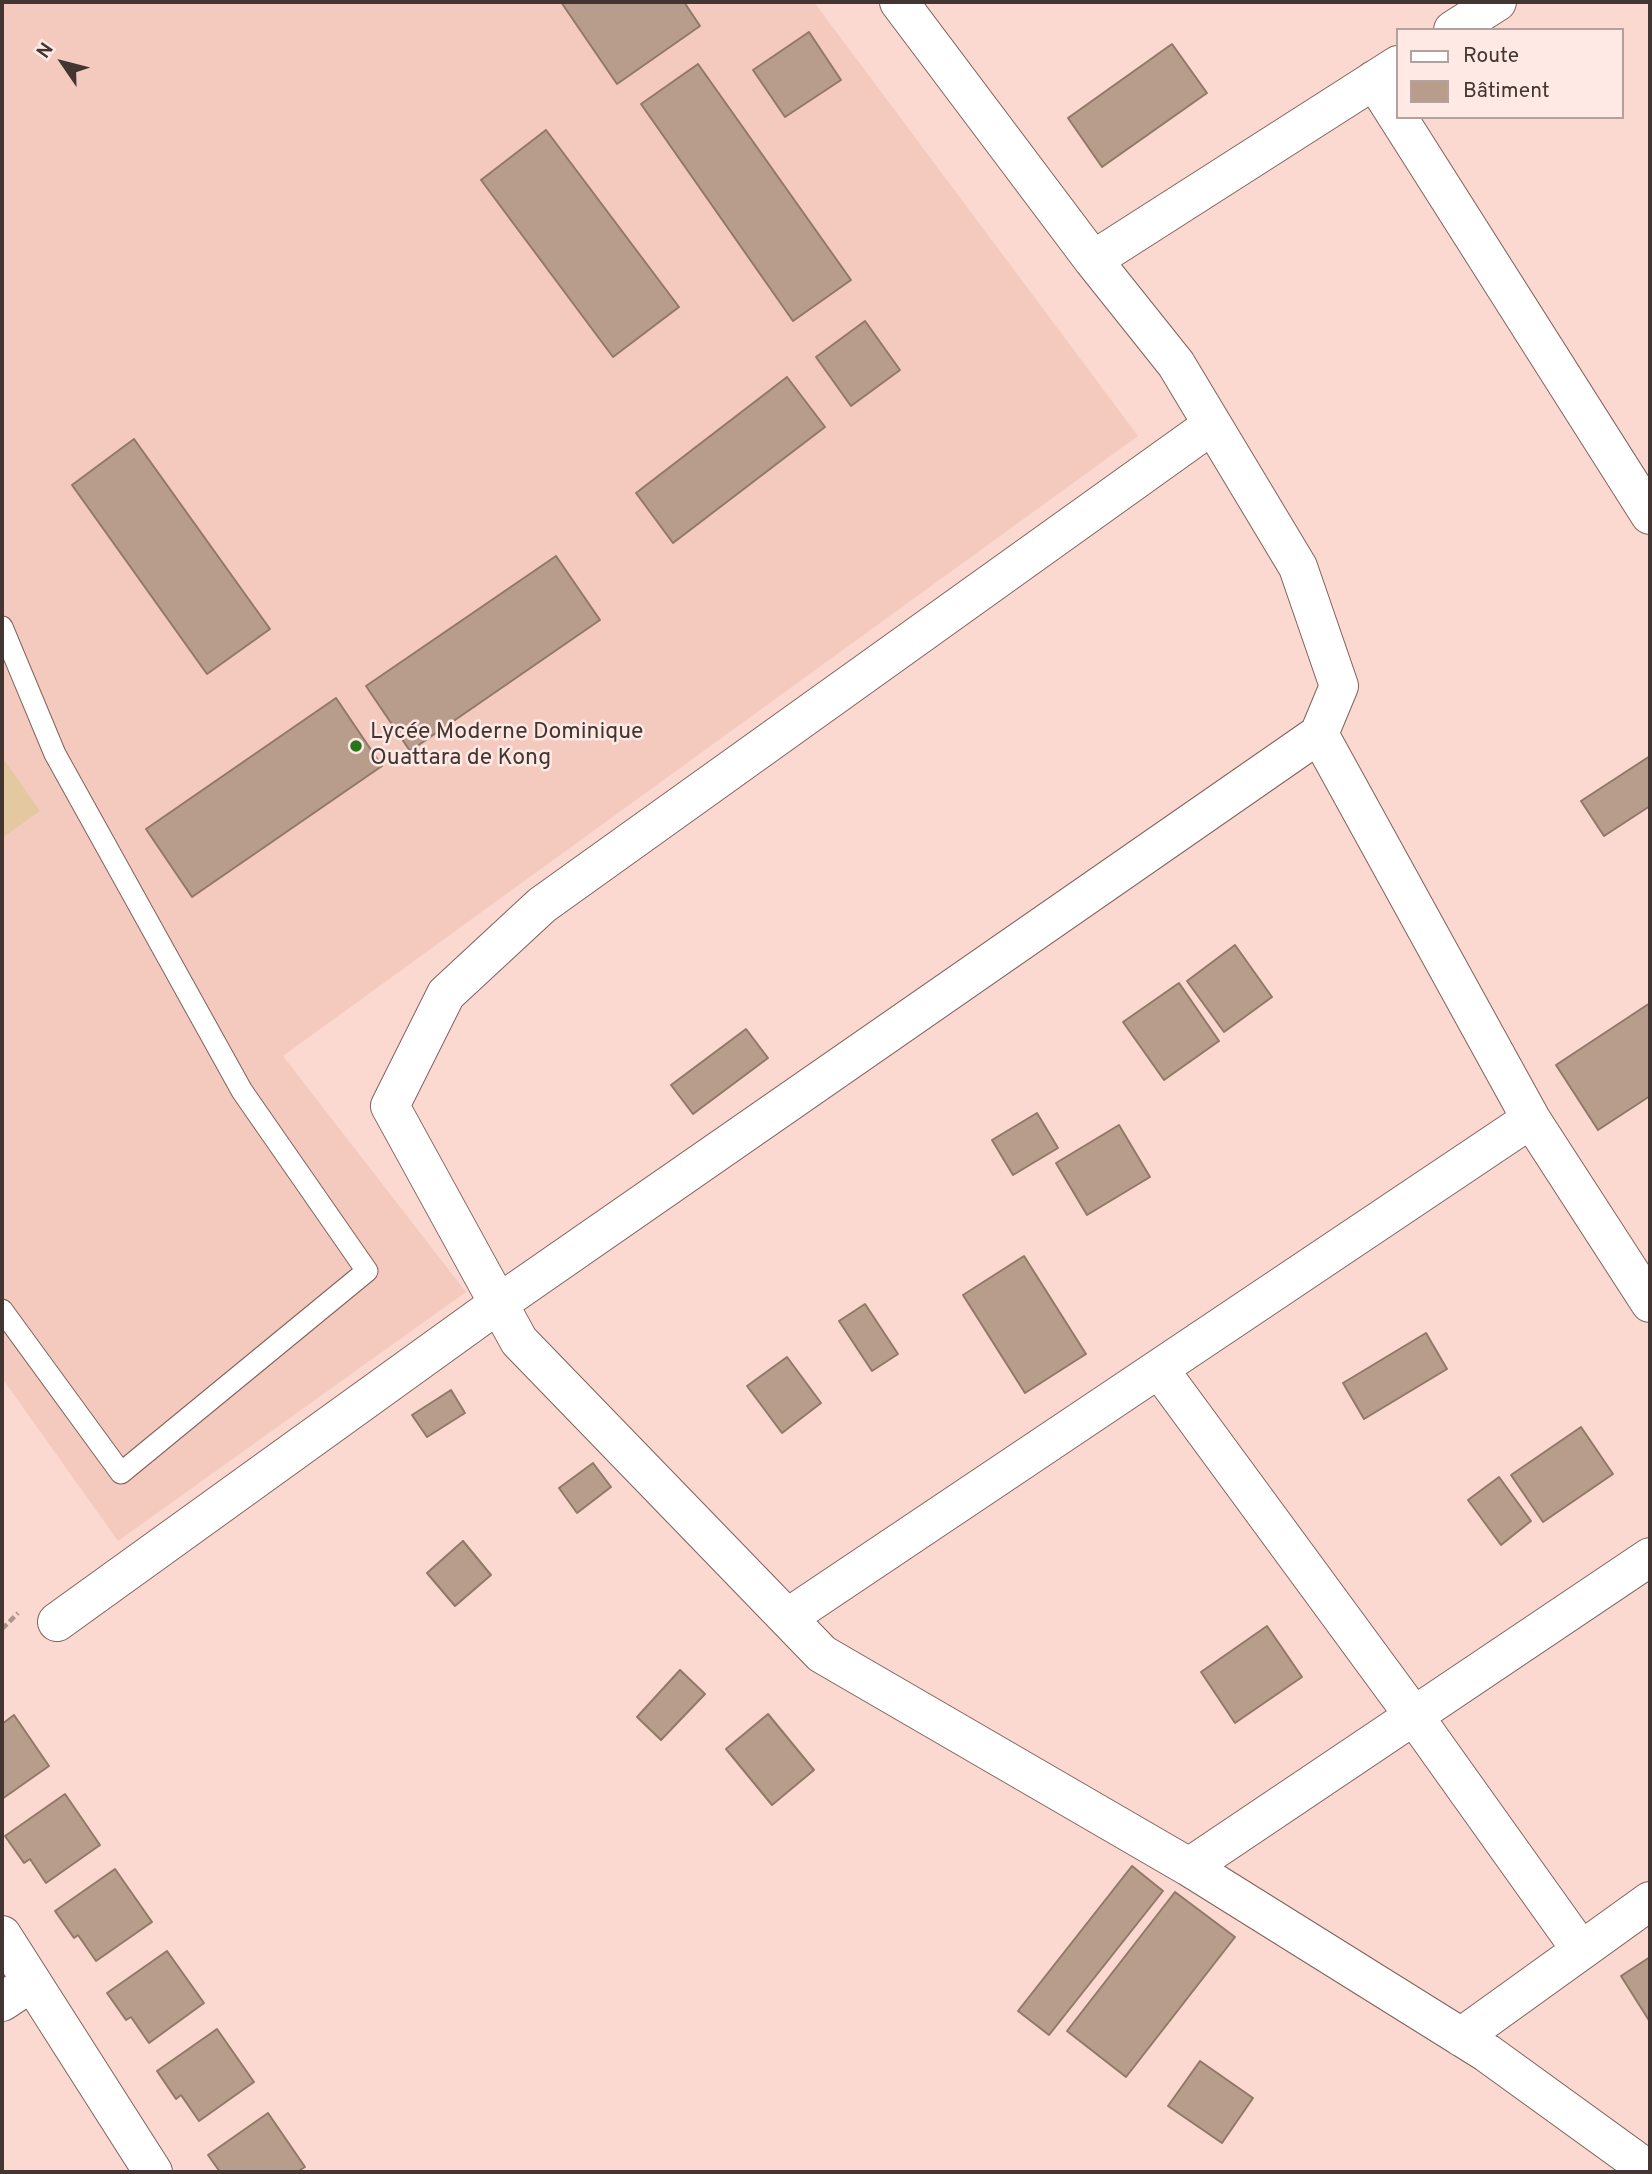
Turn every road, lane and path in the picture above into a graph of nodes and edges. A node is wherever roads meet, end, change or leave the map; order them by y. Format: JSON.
{"nodes":[{"id":1,"x":899,"y":2,"type":"edge"},
{"id":2,"x":1497,"y":2,"type":"edge"},
{"id":3,"x":1456,"y":28,"type":"edge"},
{"id":4,"x":1386,"y":72,"type":"edge"},
{"id":5,"x":1396,"y":89,"type":"edge"},
{"id":6,"x":1414,"y":119,"type":"edge"},
{"id":7,"x":1093,"y":260,"type":"junction"},
{"id":8,"x":1212,"y":425,"type":"junction"},
{"id":9,"x":1650,"y":515,"type":"edge"},
{"id":10,"x":2,"y":627,"type":"edge"},
{"id":11,"x":1319,"y":734,"type":"junction"},
{"id":12,"x":1531,"y":1119,"type":"junction"},
{"id":13,"x":1650,"y":1303,"type":"edge"},
{"id":14,"x":498,"y":1304,"type":"junction"},
{"id":15,"x":2,"y":1310,"type":"edge"},
{"id":16,"x":1159,"y":1369,"type":"junction"},
{"id":17,"x":1650,"y":1558,"type":"edge"},
{"id":18,"x":787,"y":1618,"type":"junction"},
{"id":19,"x":57,"y":1622,"type":"dead end"},
{"id":20,"x":1414,"y":1716,"type":"junction"},
{"id":21,"x":1189,"y":1867,"type":"junction"},
{"id":22,"x":1650,"y":1901,"type":"edge"},
{"id":23,"x":2,"y":1935,"type":"edge"},
{"id":24,"x":1581,"y":1950,"type":"junction"},
{"id":25,"x":17,"y":1992,"type":"edge"},
{"id":26,"x":1461,"y":2037,"type":"junction"},
{"id":27,"x":1650,"y":2171,"type":"edge"},
{"id":28,"x":153,"y":2172,"type":"edge"}],
"edges":[{"from":1,"to":7,"type":"street"},
{"from":2,"to":3,"type":"street"},
{"from":4,"to":5,"type":"street"},
{"from":4,"to":7,"type":"street"},
{"from":6,"to":9,"type":"street"},
{"from":7,"to":8,"type":"street"},
{"from":8,"to":11,"type":"street"},
{"from":8,"to":14,"type":"street"},
{"from":10,"to":15,"type":"lane"},
{"from":11,"to":12,"type":"street"},
{"from":11,"to":14,"type":"street"},
{"from":12,"to":13,"type":"street"},
{"from":12,"to":16,"type":"street"},
{"from":14,"to":18,"type":"street"},
{"from":14,"to":19,"type":"street"},
{"from":16,"to":18,"type":"street"},
{"from":16,"to":20,"type":"street"},
{"from":17,"to":20,"type":"street"},
{"from":18,"to":21,"type":"street"},
{"from":20,"to":21,"type":"street"},
{"from":20,"to":24,"type":"street"},
{"from":21,"to":26,"type":"street"},
{"from":22,"to":24,"type":"street"},
{"from":23,"to":25,"type":"street"},
{"from":24,"to":26,"type":"street"},
{"from":25,"to":28,"type":"street"},
{"from":26,"to":27,"type":"street"}]}
